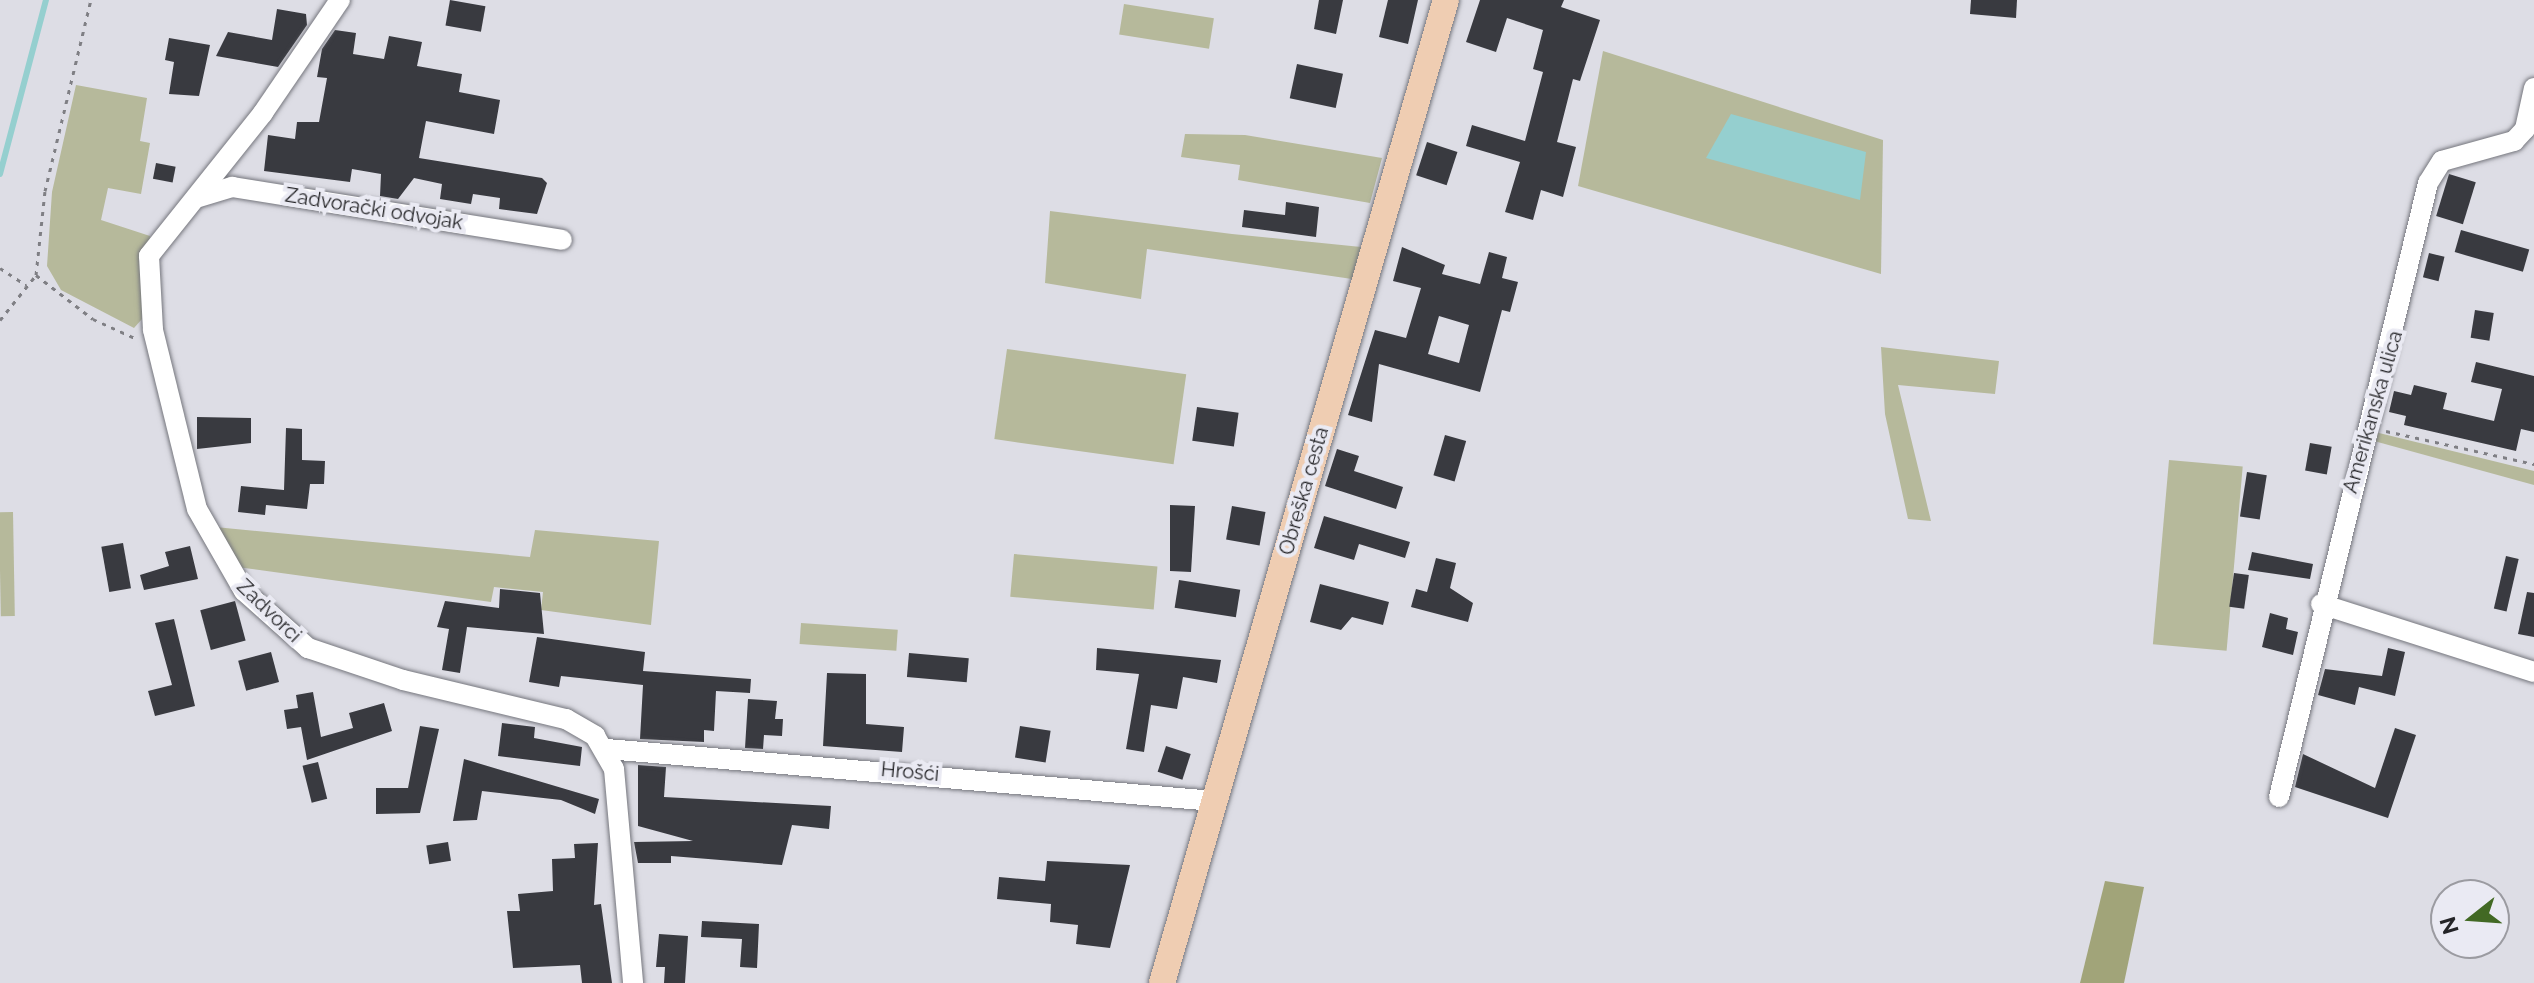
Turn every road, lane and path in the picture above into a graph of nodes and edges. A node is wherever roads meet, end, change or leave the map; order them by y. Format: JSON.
{"nodes":[{"id":1,"x":91,"y":0,"type":"edge"},
{"id":2,"x":340,"y":0,"type":"edge"},
{"id":3,"x":1446,"y":0,"type":"edge"},
{"id":4,"x":2534,"y":88,"type":"edge"},
{"id":5,"x":190,"y":202,"type":"junction"},
{"id":6,"x":562,"y":240,"type":"dead end"},
{"id":7,"x":0,"y":268,"type":"edge"},
{"id":8,"x":36,"y":275,"type":"junction"},
{"id":9,"x":26,"y":285,"type":"junction"},
{"id":10,"x":0,"y":320,"type":"edge"},
{"id":11,"x":158,"y":349,"type":"junction"},
{"id":12,"x":2370,"y":427,"type":"junction"},
{"id":13,"x":2534,"y":464,"type":"edge"},
{"id":14,"x":2321,"y":604,"type":"junction"},
{"id":15,"x":2534,"y":672,"type":"edge"},
{"id":16,"x":607,"y":749,"type":"junction"},
{"id":17,"x":2279,"y":797,"type":"dead end"},
{"id":18,"x":1213,"y":801,"type":"junction"},
{"id":19,"x":633,"y":983,"type":"edge"},
{"id":20,"x":1162,"y":983,"type":"edge"}],
"edges":[{"from":1,"to":8,"type":"path"},
{"from":2,"to":5,"type":"street","name":"Zadvorci"},
{"from":3,"to":18,"type":"main road","name":"Obreška cesta"},
{"from":4,"to":12,"type":"street","name":"Amerikanska ulica"},
{"from":5,"to":6,"type":"street","name":"Zadvorački odvojak"},
{"from":5,"to":11,"type":"street","name":"Zadvorci"},
{"from":7,"to":9,"type":"path"},
{"from":8,"to":9,"type":"path"},
{"from":8,"to":11,"type":"path"},
{"from":9,"to":10,"type":"path"},
{"from":11,"to":16,"type":"street","name":"Zadvorci"},
{"from":12,"to":13,"type":"path"},
{"from":12,"to":14,"type":"street","name":"Amerikanska ulica"},
{"from":14,"to":15,"type":"street"},
{"from":14,"to":17,"type":"street","name":"Amerikanska ulica"},
{"from":16,"to":18,"type":"street","name":"Hrošći"},
{"from":16,"to":19,"type":"street"},
{"from":18,"to":20,"type":"main road","name":"Obreška cesta"}]}
